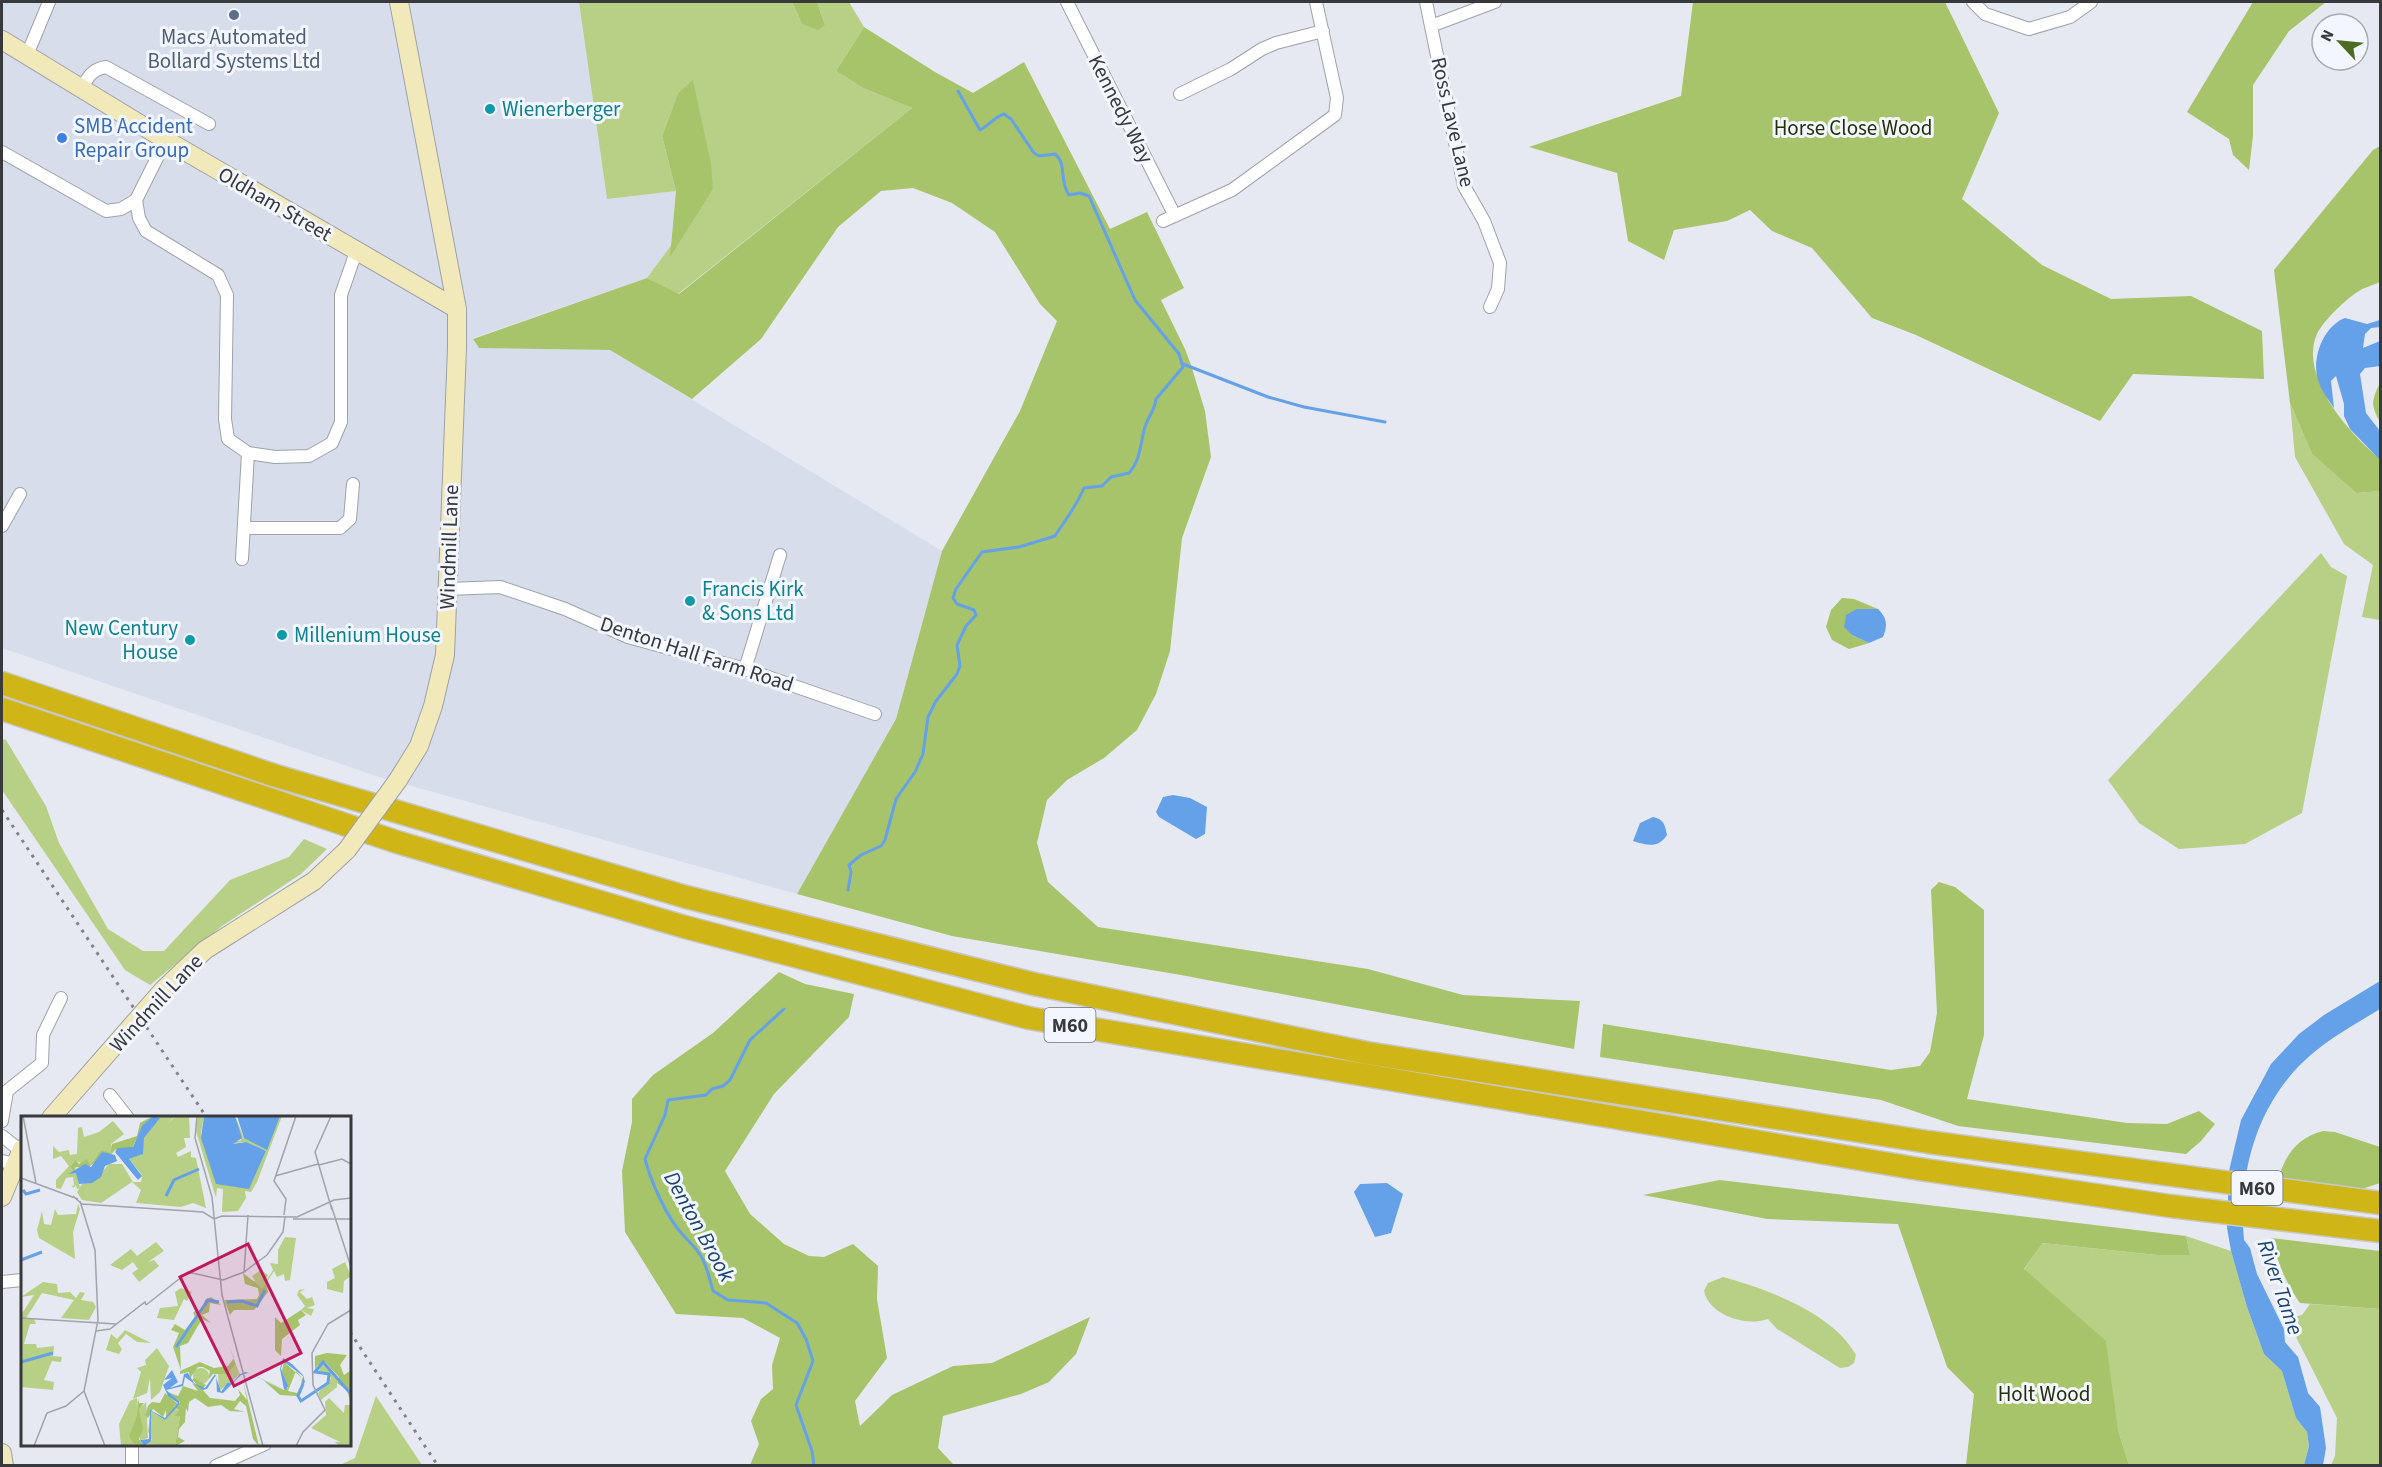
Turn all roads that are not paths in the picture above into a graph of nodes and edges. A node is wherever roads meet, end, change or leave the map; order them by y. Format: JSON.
{"nodes":[{"id":1,"x":49,"y":2,"type":"edge"},
{"id":2,"x":399,"y":2,"type":"edge"},
{"id":3,"x":1067,"y":2,"type":"edge"},
{"id":4,"x":1316,"y":2,"type":"edge"},
{"id":5,"x":1426,"y":2,"type":"edge"},
{"id":6,"x":1496,"y":2,"type":"edge"},
{"id":7,"x":1973,"y":2,"type":"edge"},
{"id":8,"x":2091,"y":2,"type":"edge"},
{"id":9,"x":1431,"y":27,"type":"junction"},
{"id":10,"x":1323,"y":31,"type":"junction"},
{"id":11,"x":2,"y":40,"type":"edge"},
{"id":12,"x":27,"y":56,"type":"junction"},
{"id":13,"x":81,"y":89,"type":"junction"},
{"id":14,"x":1180,"y":94,"type":"dead end"},
{"id":15,"x":209,"y":124,"type":"dead end"},
{"id":16,"x":166,"y":141,"type":"junction"},
{"id":17,"x":2,"y":152,"type":"edge"},
{"id":18,"x":136,"y":200,"type":"junction"},
{"id":19,"x":1175,"y":216,"type":"junction"},
{"id":20,"x":1163,"y":221,"type":"dead end"},
{"id":21,"x":356,"y":252,"type":"junction"},
{"id":22,"x":1490,"y":307,"type":"dead end"},
{"id":23,"x":457,"y":309,"type":"junction"},
{"id":24,"x":248,"y":453,"type":"junction"},
{"id":25,"x":353,"y":484,"type":"dead end"},
{"id":26,"x":20,"y":494,"type":"dead end"},
{"id":27,"x":2,"y":526,"type":"edge"},
{"id":28,"x":244,"y":528,"type":"junction"},
{"id":29,"x":780,"y":555,"type":"dead end"},
{"id":30,"x":242,"y":559,"type":"dead end"},
{"id":31,"x":448,"y":589,"type":"junction"},
{"id":32,"x":745,"y":669,"type":"junction"},
{"id":33,"x":2,"y":682,"type":"edge"},
{"id":34,"x":2,"y":709,"type":"edge"},
{"id":35,"x":875,"y":714,"type":"dead end"},
{"id":36,"x":61,"y":998,"type":"dead end"},
{"id":37,"x":110,"y":1095,"type":"dead end"},
{"id":38,"x":53,"y":1116,"type":"edge"},
{"id":39,"x":126,"y":1116,"type":"edge"},
{"id":40,"x":2,"y":1121,"type":"edge"},
{"id":41,"x":2,"y":1136,"type":"edge"},
{"id":42,"x":13,"y":1160,"type":"edge"},
{"id":43,"x":2,"y":1197,"type":"edge"},
{"id":44,"x":2380,"y":1203,"type":"edge"},
{"id":45,"x":2380,"y":1231,"type":"edge"},
{"id":46,"x":21,"y":1280,"type":"edge"},
{"id":47,"x":2,"y":1282,"type":"edge"},
{"id":48,"x":132,"y":1446,"type":"edge"},
{"id":49,"x":261,"y":1446,"type":"edge"},
{"id":50,"x":2,"y":1453,"type":"edge"},
{"id":51,"x":4,"y":1466,"type":"edge"},
{"id":52,"x":132,"y":1466,"type":"edge"},
{"id":53,"x":216,"y":1466,"type":"edge"}],
"edges":[{"from":1,"to":12,"type":"street"},
{"from":2,"to":23,"type":"street","name":"Windmill Lane"},
{"from":3,"to":19,"type":"street","name":"Kennedy Way"},
{"from":4,"to":10,"type":"street"},
{"from":5,"to":9,"type":"street","name":"Ross Lave Lane"},
{"from":6,"to":9,"type":"street"},
{"from":7,"to":8,"type":"street"},
{"from":9,"to":22,"type":"street","name":"Ross Lave Lane"},
{"from":10,"to":14,"type":"street"},
{"from":10,"to":19,"type":"street"},
{"from":11,"to":12,"type":"street","name":"Oldham Street"},
{"from":12,"to":13,"type":"street","name":"Oldham Street"},
{"from":13,"to":15,"type":"street"},
{"from":13,"to":16,"type":"street","name":"Oldham Street"},
{"from":16,"to":18,"type":"street"},
{"from":16,"to":21,"type":"street","name":"Oldham Street"},
{"from":17,"to":18,"type":"street"},
{"from":18,"to":24,"type":"street"},
{"from":19,"to":20,"type":"street"},
{"from":21,"to":23,"type":"street","name":"Oldham Street"},
{"from":21,"to":24,"type":"street"},
{"from":23,"to":31,"type":"street","name":"Windmill Lane"},
{"from":24,"to":28,"type":"street"},
{"from":25,"to":28,"type":"street"},
{"from":26,"to":27,"type":"street"},
{"from":28,"to":30,"type":"street"},
{"from":29,"to":32,"type":"street"},
{"from":31,"to":32,"type":"street","name":"Denton Hall Farm Road"},
{"from":31,"to":38,"type":"street","name":"Windmill Lane","bridge":true},
{"from":32,"to":35,"type":"street","name":"Denton Hall Farm Road"},
{"from":33,"to":44,"type":"highway","number":"M60"},
{"from":34,"to":45,"type":"highway","number":"M60"},
{"from":36,"to":40,"type":"street"},
{"from":37,"to":39,"type":"street"},
{"from":41,"to":42,"type":"street"},
{"from":42,"to":43,"type":"street"},
{"from":46,"to":47,"type":"street"},
{"from":48,"to":52,"type":"street"},
{"from":49,"to":53,"type":"street"},
{"from":50,"to":51,"type":"street"}]}
